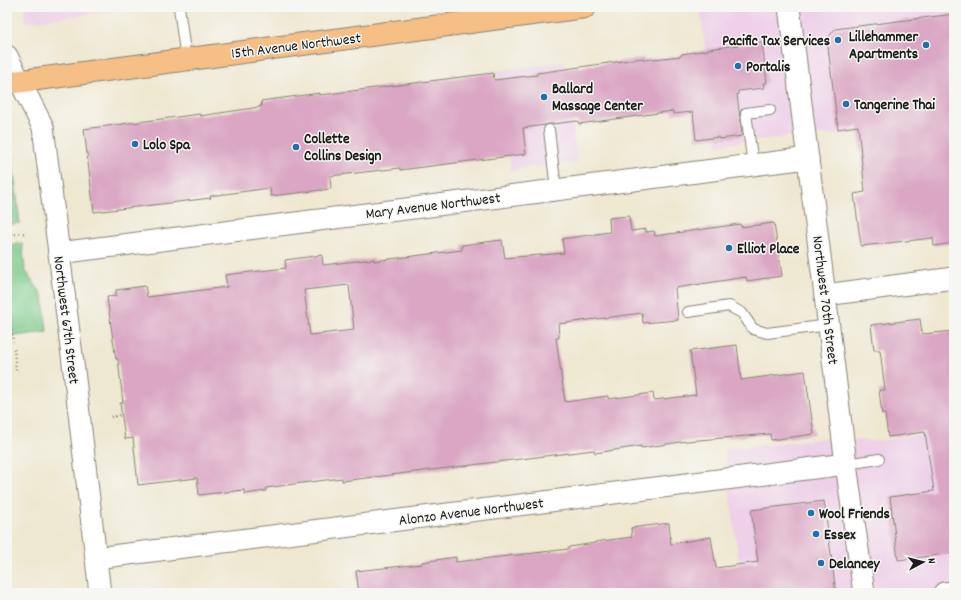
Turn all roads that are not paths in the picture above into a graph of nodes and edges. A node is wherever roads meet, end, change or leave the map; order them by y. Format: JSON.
{"nodes":[{"id":1,"x":179,"y":7,"type":"edge"},
{"id":2,"x":585,"y":7,"type":"edge"},
{"id":3,"x":789,"y":7,"type":"edge"},
{"id":4,"x":7,"y":56,"type":"edge"},
{"id":5,"x":186,"y":60,"type":"junction"},
{"id":6,"x":14,"y":82,"type":"edge"},
{"id":7,"x":770,"y":110,"type":"dead end"},
{"id":8,"x":549,"y":130,"type":"dead end"},
{"id":9,"x":808,"y":158,"type":"junction"},
{"id":10,"x":753,"y":165,"type":"junction"},
{"id":11,"x":556,"y":190,"type":"junction"},
{"id":12,"x":59,"y":253,"type":"junction"},
{"id":13,"x":954,"y":278,"type":"edge"},
{"id":14,"x":825,"y":295,"type":"junction"},
{"id":15,"x":688,"y":312,"type":"dead end"},
{"id":16,"x":829,"y":325,"type":"junction"},
{"id":17,"x":879,"y":459,"type":"dead end"},
{"id":18,"x":846,"y":464,"type":"junction"},
{"id":19,"x":96,"y":558,"type":"junction"},
{"id":20,"x":954,"y":592,"type":"edge"},
{"id":21,"x":100,"y":593,"type":"edge"},
{"id":22,"x":864,"y":593,"type":"edge"},
{"id":23,"x":944,"y":593,"type":"edge"}],
"edges":[{"from":1,"to":5,"type":"lane"},
{"from":2,"to":5,"type":"main road","name":"15th Avenue Northwest"},
{"from":3,"to":9,"type":"street","name":"Northwest 70th Street"},
{"from":4,"to":6,"type":"street","name":"Northwest 67th Street"},
{"from":5,"to":6,"type":"main road","name":"15th Avenue Northwest"},
{"from":6,"to":12,"type":"street","name":"Northwest 67th Street"},
{"from":7,"to":10,"type":"lane"},
{"from":8,"to":11,"type":"lane"},
{"from":9,"to":10,"type":"street","name":"Mary Avenue Northwest"},
{"from":9,"to":14,"type":"street","name":"Northwest 70th Street"},
{"from":10,"to":11,"type":"street","name":"Mary Avenue Northwest"},
{"from":11,"to":12,"type":"street","name":"Mary Avenue Northwest"},
{"from":12,"to":19,"type":"street","name":"Northwest 67th Street"},
{"from":13,"to":14,"type":"street"},
{"from":14,"to":16,"type":"street","name":"Northwest 70th Street"},
{"from":15,"to":16,"type":"lane"},
{"from":16,"to":18,"type":"street","name":"Northwest 70th Street"},
{"from":17,"to":18,"type":"lane"},
{"from":18,"to":19,"type":"street","name":"Alonzo Avenue Northwest"},
{"from":18,"to":22,"type":"street","name":"Northwest 70th Street"},
{"from":19,"to":21,"type":"street","name":"Northwest 67th Street"},
{"from":20,"to":23,"type":"street"}]}
